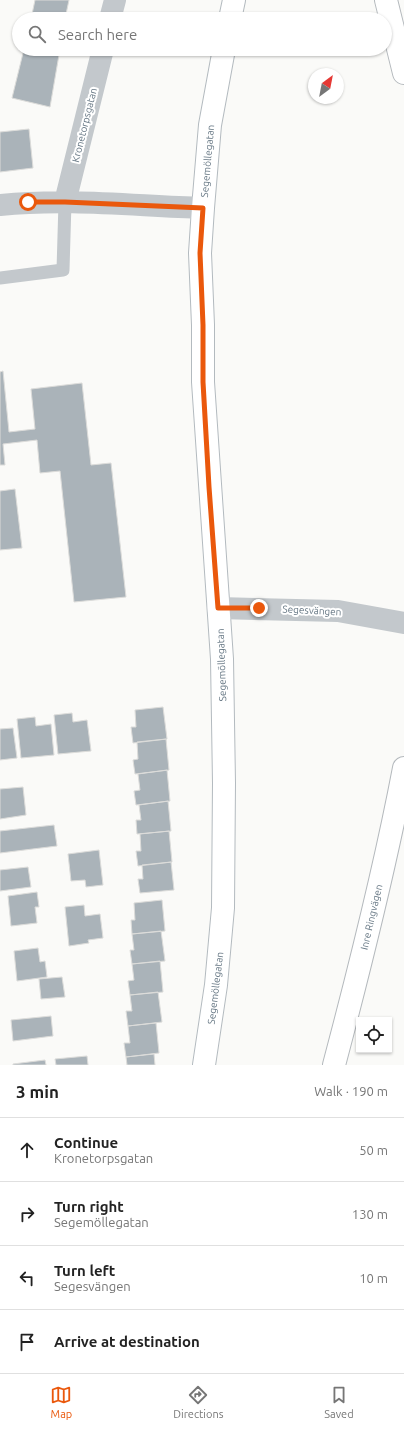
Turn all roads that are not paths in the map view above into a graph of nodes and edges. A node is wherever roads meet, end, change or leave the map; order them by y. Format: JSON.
{"nodes":[{"id":1,"x":115,"y":0,"type":"edge"},
{"id":2,"x":234,"y":0,"type":"edge"},
{"id":3,"x":386,"y":0,"type":"edge"},
{"id":4,"x":112,"y":12,"type":"edge"},
{"id":5,"x":231,"y":12,"type":"edge"},
{"id":6,"x":389,"y":12,"type":"edge"},
{"id":7,"x":392,"y":24,"type":"edge"},
{"id":8,"x":101,"y":56,"type":"edge"},
{"id":9,"x":223,"y":56,"type":"edge"},
{"id":10,"x":404,"y":73,"type":"edge"},
{"id":11,"x":65,"y":202,"type":"junction"},
{"id":12,"x":0,"y":205,"type":"edge"},
{"id":13,"x":203,"y":208,"type":"junction"},
{"id":14,"x":0,"y":278,"type":"edge"},
{"id":15,"x":218,"y":608,"type":"junction"},
{"id":16,"x":404,"y":622,"type":"edge"},
{"id":17,"x":404,"y":768,"type":"edge"},
{"id":18,"x":204,"y":1065,"type":"edge"},
{"id":19,"x":334,"y":1065,"type":"edge"}],
"edges":[{"from":1,"to":4,"type":"street"},
{"from":2,"to":5,"type":"main road"},
{"from":3,"to":6,"type":"main road"},
{"from":7,"to":10,"type":"main road"},
{"from":8,"to":11,"type":"street","name":"Kronetorpsgatan"},
{"from":9,"to":13,"type":"main road","name":"Segemöllegatan"},
{"from":11,"to":12,"type":"street"},
{"from":11,"to":13,"type":"street"},
{"from":11,"to":14,"type":"lane"},
{"from":13,"to":15,"type":"main road","name":"Segemöllegatan"},
{"from":15,"to":16,"type":"street","name":"Segesvängen"},
{"from":15,"to":18,"type":"main road","name":"Segemöllegatan"},
{"from":17,"to":19,"type":"main road","name":"Inre Ringvägen"}]}
